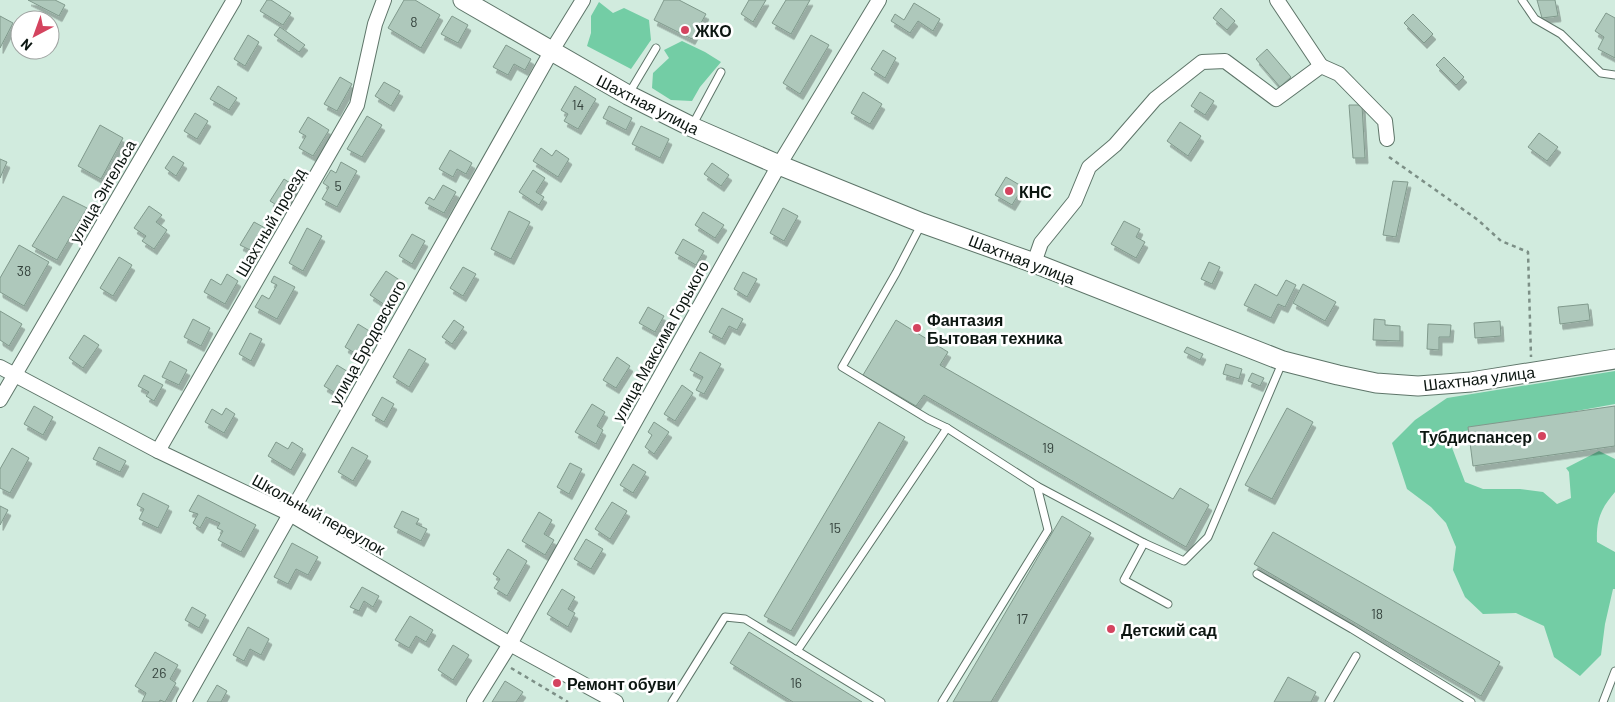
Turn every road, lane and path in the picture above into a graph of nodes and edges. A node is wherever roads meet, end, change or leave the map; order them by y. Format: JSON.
{"nodes":[{"id":1,"x":234,"y":0,"type":"edge"},
{"id":2,"x":384,"y":0,"type":"edge"},
{"id":3,"x":463,"y":0,"type":"edge"},
{"id":4,"x":582,"y":0,"type":"edge"},
{"id":5,"x":879,"y":0,"type":"edge"},
{"id":6,"x":1277,"y":0,"type":"edge"},
{"id":7,"x":1522,"y":0,"type":"edge"},
{"id":8,"x":656,"y":48,"type":"dead end"},
{"id":9,"x":551,"y":52,"type":"junction"},
{"id":10,"x":1321,"y":66,"type":"junction"},
{"id":11,"x":721,"y":72,"type":"dead end"},
{"id":12,"x":1615,"y":75,"type":"edge"},
{"id":13,"x":628,"y":95,"type":"junction"},
{"id":14,"x":692,"y":127,"type":"junction"},
{"id":15,"x":1387,"y":139,"type":"dead end"},
{"id":16,"x":1389,"y":157,"type":"dead end"},
{"id":17,"x":779,"y":165,"type":"junction"},
{"id":18,"x":922,"y":223,"type":"junction"},
{"id":19,"x":1034,"y":263,"type":"junction"},
{"id":20,"x":1615,"y":359,"type":"edge"},
{"id":21,"x":1283,"y":361,"type":"junction"},
{"id":22,"x":0,"y":367,"type":"edge"},
{"id":23,"x":1532,"y":371,"type":"junction"},
{"id":24,"x":14,"y":375,"type":"junction"},
{"id":25,"x":0,"y":400,"type":"edge"},
{"id":26,"x":947,"y":428,"type":"junction"},
{"id":27,"x":158,"y":451,"type":"junction"},
{"id":28,"x":1037,"y":486,"type":"junction"},
{"id":29,"x":290,"y":514,"type":"junction"},
{"id":30,"x":1144,"y":543,"type":"junction"},
{"id":31,"x":1257,"y":574,"type":"dead end"},
{"id":32,"x":1168,"y":604,"type":"dead end"},
{"id":33,"x":510,"y":644,"type":"junction"},
{"id":34,"x":798,"y":651,"type":"junction"},
{"id":35,"x":1356,"y":656,"type":"dead end"},
{"id":36,"x":499,"y":661,"type":"junction"},
{"id":37,"x":1615,"y":671,"type":"edge"},
{"id":38,"x":184,"y":702,"type":"edge"},
{"id":39,"x":474,"y":702,"type":"edge"},
{"id":40,"x":568,"y":702,"type":"edge"},
{"id":41,"x":616,"y":702,"type":"edge"},
{"id":42,"x":672,"y":702,"type":"edge"},
{"id":43,"x":881,"y":702,"type":"edge"},
{"id":44,"x":942,"y":702,"type":"edge"},
{"id":45,"x":1329,"y":702,"type":"edge"},
{"id":46,"x":1471,"y":702,"type":"edge"},
{"id":47,"x":1604,"y":702,"type":"edge"}],
"edges":[{"from":1,"to":24,"type":"street","name":"улица Энгельса"},
{"from":2,"to":27,"type":"street","name":"Шахтный проезд"},
{"from":3,"to":9,"type":"main road","name":"Шахтная улица"},
{"from":4,"to":9,"type":"street","name":"улица Бродовского"},
{"from":5,"to":17,"type":"street","name":"улица Максима Горького"},
{"from":6,"to":10,"type":"street"},
{"from":7,"to":12,"type":"lane"},
{"from":8,"to":13,"type":"lane"},
{"from":9,"to":13,"type":"main road","name":"Шахтная улица"},
{"from":9,"to":29,"type":"street","name":"улица Бродовского"},
{"from":10,"to":15,"type":"street"},
{"from":10,"to":19,"type":"street"},
{"from":11,"to":14,"type":"lane"},
{"from":13,"to":14,"type":"main road","name":"Шахтная улица"},
{"from":14,"to":17,"type":"main road","name":"Шахтная улица"},
{"from":16,"to":23,"type":"path"},
{"from":17,"to":18,"type":"main road","name":"Шахтная улица"},
{"from":17,"to":33,"type":"street","name":"улица Максима Горького"},
{"from":18,"to":19,"type":"main road","name":"Шахтная улица"},
{"from":18,"to":26,"type":"lane"},
{"from":19,"to":21,"type":"main road","name":"Шахтная улица"},
{"from":20,"to":23,"type":"main road","name":"Шахтная улица"},
{"from":21,"to":23,"type":"main road","name":"Шахтная улица"},
{"from":21,"to":30,"type":"lane"},
{"from":22,"to":24,"type":"street","name":"Школьный переулок"},
{"from":24,"to":25,"type":"street","name":"улица Энгельса"},
{"from":24,"to":27,"type":"street","name":"Школьный переулок"},
{"from":26,"to":28,"type":"lane"},
{"from":26,"to":34,"type":"lane"},
{"from":27,"to":29,"type":"street","name":"Школьный переулок"},
{"from":28,"to":30,"type":"lane"},
{"from":28,"to":44,"type":"lane"},
{"from":29,"to":33,"type":"street","name":"Школьный переулок"},
{"from":29,"to":38,"type":"street","name":"улица Бродовского"},
{"from":30,"to":32,"type":"lane"},
{"from":31,"to":46,"type":"lane"},
{"from":33,"to":36,"type":"street","name":"улица Максима Горького"},
{"from":33,"to":41,"type":"street","name":"Школьный переулок"},
{"from":34,"to":42,"type":"lane"},
{"from":34,"to":43,"type":"lane"},
{"from":35,"to":45,"type":"lane"},
{"from":36,"to":39,"type":"street","name":"улица Максима Горького"},
{"from":36,"to":40,"type":"path"},
{"from":37,"to":47,"type":"lane"}]}
